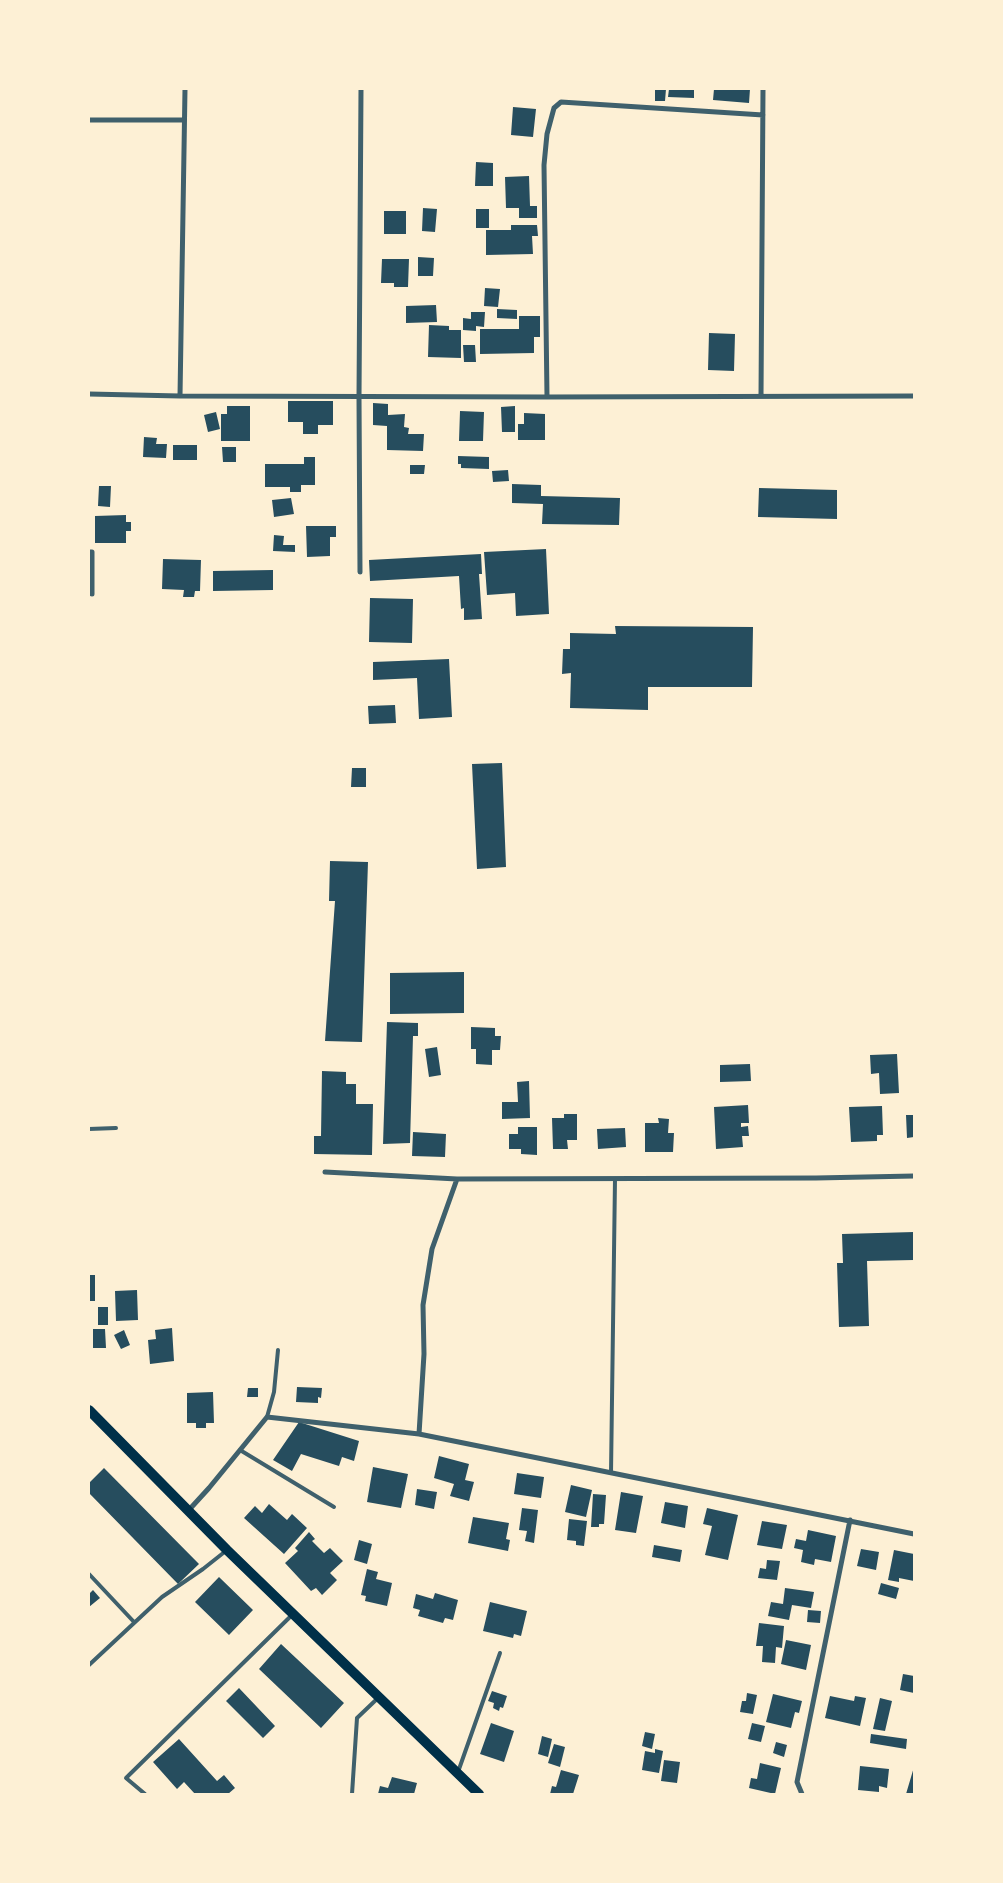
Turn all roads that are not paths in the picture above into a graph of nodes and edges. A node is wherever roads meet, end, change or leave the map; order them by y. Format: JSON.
{"nodes":[{"id":1,"x":185,"y":89,"type":"edge"},
{"id":2,"x":361,"y":89,"type":"edge"},
{"id":3,"x":763,"y":89,"type":"edge"},
{"id":4,"x":763,"y":116,"type":"junction"},
{"id":5,"x":89,"y":120,"type":"edge"},
{"id":6,"x":184,"y":120,"type":"junction"},
{"id":7,"x":89,"y":394,"type":"edge"},
{"id":8,"x":180,"y":396,"type":"junction"},
{"id":9,"x":761,"y":396,"type":"junction"},
{"id":10,"x":914,"y":396,"type":"edge"},
{"id":11,"x":358,"y":397,"type":"junction"},
{"id":12,"x":548,"y":397,"type":"junction"},
{"id":13,"x":89,"y":552,"type":"edge"},
{"id":14,"x":360,"y":572,"type":"dead end"},
{"id":15,"x":92,"y":594,"type":"dead end"},
{"id":16,"x":116,"y":1128,"type":"dead end"},
{"id":17,"x":89,"y":1129,"type":"edge"},
{"id":18,"x":325,"y":1172,"type":"dead end"},
{"id":19,"x":914,"y":1176,"type":"edge"},
{"id":20,"x":457,"y":1179,"type":"junction"},
{"id":21,"x":615,"y":1179,"type":"junction"},
{"id":22,"x":278,"y":1350,"type":"dead end"},
{"id":23,"x":89,"y":1410,"type":"edge"},
{"id":24,"x":267,"y":1417,"type":"junction"},
{"id":25,"x":419,"y":1434,"type":"junction"},
{"id":26,"x":240,"y":1450,"type":"junction"},
{"id":27,"x":612,"y":1473,"type":"junction"},
{"id":28,"x":334,"y":1507,"type":"dead end"},
{"id":29,"x":188,"y":1511,"type":"junction"},
{"id":30,"x":850,"y":1520,"type":"junction"},
{"id":31,"x":914,"y":1534,"type":"edge"},
{"id":32,"x":227,"y":1550,"type":"junction"},
{"id":33,"x":89,"y":1574,"type":"edge"},
{"id":34,"x":293,"y":1614,"type":"junction"},
{"id":35,"x":134,"y":1622,"type":"junction"},
{"id":36,"x":500,"y":1654,"type":"dead end"},
{"id":37,"x":89,"y":1665,"type":"edge"},
{"id":38,"x":379,"y":1697,"type":"junction"},
{"id":39,"x":457,"y":1774,"type":"junction"},
{"id":40,"x":145,"y":1794,"type":"edge"},
{"id":41,"x":352,"y":1794,"type":"edge"},
{"id":42,"x":479,"y":1794,"type":"edge"},
{"id":43,"x":802,"y":1794,"type":"edge"}],
"edges":[{"from":1,"to":6,"type":"street"},
{"from":2,"to":11,"type":"street"},
{"from":3,"to":4,"type":"street"},
{"from":4,"to":9,"type":"street"},
{"from":4,"to":12,"type":"street"},
{"from":5,"to":6,"type":"street"},
{"from":6,"to":8,"type":"street"},
{"from":7,"to":8,"type":"street"},
{"from":8,"to":11,"type":"street"},
{"from":9,"to":10,"type":"street"},
{"from":9,"to":12,"type":"street"},
{"from":11,"to":12,"type":"street"},
{"from":11,"to":14,"type":"street"},
{"from":13,"to":15,"type":"street"},
{"from":16,"to":17,"type":"lane"},
{"from":18,"to":20,"type":"street"},
{"from":19,"to":21,"type":"street"},
{"from":20,"to":21,"type":"street"},
{"from":20,"to":25,"type":"street"},
{"from":21,"to":27,"type":"lane"},
{"from":22,"to":24,"type":"lane"},
{"from":23,"to":29,"type":"main road"},
{"from":24,"to":25,"type":"street"},
{"from":24,"to":26,"type":"street"},
{"from":25,"to":27,"type":"street"},
{"from":26,"to":28,"type":"lane"},
{"from":26,"to":29,"type":"street"},
{"from":27,"to":30,"type":"street"},
{"from":29,"to":32,"type":"main road"},
{"from":30,"to":31,"type":"street"},
{"from":30,"to":43,"type":"street"},
{"from":32,"to":34,"type":"main road"},
{"from":32,"to":35,"type":"lane"},
{"from":33,"to":35,"type":"lane"},
{"from":34,"to":38,"type":"main road"},
{"from":34,"to":40,"type":"lane"},
{"from":35,"to":37,"type":"lane"},
{"from":36,"to":39,"type":"lane"},
{"from":38,"to":39,"type":"main road"},
{"from":38,"to":41,"type":"lane"},
{"from":39,"to":42,"type":"main road"}]}
